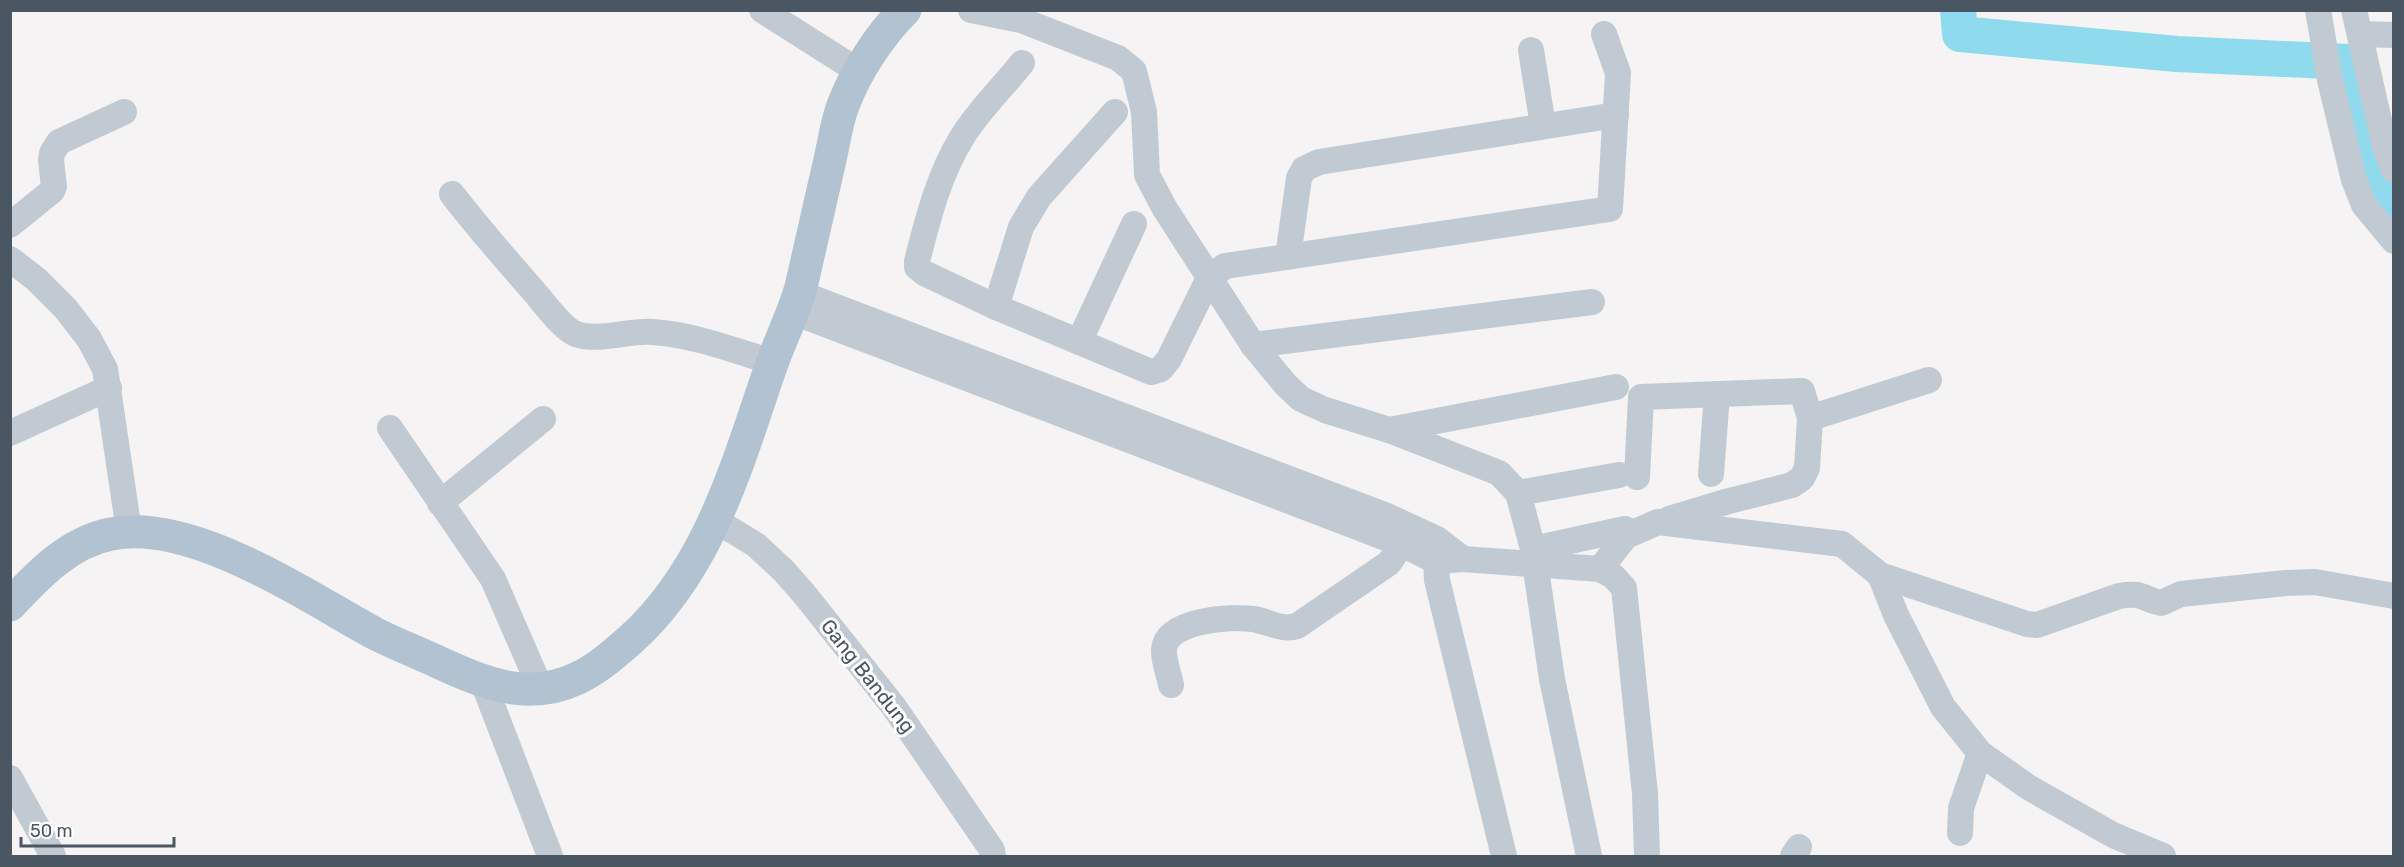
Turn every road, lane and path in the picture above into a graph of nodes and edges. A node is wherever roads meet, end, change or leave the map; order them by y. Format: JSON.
{"nodes":[{"id":1,"x":762,"y":10,"type":"edge"},
{"id":2,"x":905,"y":10,"type":"edge"},
{"id":3,"x":970,"y":10,"type":"edge"},
{"id":4,"x":2318,"y":10,"type":"edge"},
{"id":5,"x":2357,"y":22,"type":"edge"},
{"id":6,"x":1604,"y":34,"type":"dead end"},
{"id":7,"x":2394,"y":35,"type":"edge"},
{"id":8,"x":1531,"y":50,"type":"dead end"},
{"id":9,"x":1022,"y":63,"type":"dead end"},
{"id":10,"x":858,"y":71,"type":"junction"},
{"id":11,"x":124,"y":112,"type":"dead end"},
{"id":12,"x":1115,"y":112,"type":"dead end"},
{"id":13,"x":1616,"y":115,"type":"junction"},
{"id":14,"x":1543,"y":126,"type":"junction"},
{"id":15,"x":2394,"y":170,"type":"edge"},
{"id":16,"x":452,"y":194,"type":"dead end"},
{"id":17,"x":1134,"y":224,"type":"dead end"},
{"id":18,"x":10,"y":225,"type":"edge"},
{"id":19,"x":2394,"y":241,"type":"edge"},
{"id":20,"x":1288,"y":257,"type":"junction"},
{"id":21,"x":10,"y":259,"type":"edge"},
{"id":22,"x":1209,"y":278,"type":"junction"},
{"id":23,"x":795,"y":302,"type":"junction"},
{"id":24,"x":1592,"y":302,"type":"dead end"},
{"id":25,"x":996,"y":306,"type":"junction"},
{"id":26,"x":1078,"y":342,"type":"junction"},
{"id":27,"x":1253,"y":345,"type":"junction"},
{"id":28,"x":772,"y":362,"type":"junction"},
{"id":29,"x":1929,"y":380,"type":"dead end"},
{"id":30,"x":1616,"y":387,"type":"dead end"},
{"id":31,"x":109,"y":388,"type":"junction"},
{"id":32,"x":1717,"y":394,"type":"junction"},
{"id":33,"x":1810,"y":418,"type":"junction"},
{"id":34,"x":543,"y":419,"type":"dead end"},
{"id":35,"x":390,"y":428,"type":"dead end"},
{"id":36,"x":1389,"y":430,"type":"junction"},
{"id":37,"x":10,"y":433,"type":"edge"},
{"id":38,"x":1711,"y":474,"type":"dead end"},
{"id":39,"x":1518,"y":493,"type":"junction"},
{"id":40,"x":440,"y":503,"type":"junction"},
{"id":41,"x":715,"y":520,"type":"junction"},
{"id":42,"x":1658,"y":522,"type":"junction"},
{"id":43,"x":1625,"y":529,"type":"dead end"},
{"id":44,"x":129,"y":531,"type":"junction"},
{"id":45,"x":1402,"y":544,"type":"junction"},
{"id":46,"x":1534,"y":557,"type":"junction"},
{"id":47,"x":1463,"y":559,"type":"junction"},
{"id":48,"x":1436,"y":561,"type":"junction"},
{"id":49,"x":1600,"y":569,"type":"junction"},
{"id":50,"x":1880,"y":575,"type":"junction"},
{"id":51,"x":2394,"y":596,"type":"edge"},
{"id":52,"x":10,"y":605,"type":"edge"},
{"id":53,"x":483,"y":682,"type":"junction"},
{"id":54,"x":1171,"y":685,"type":"dead end"},
{"id":55,"x":540,"y":687,"type":"junction"},
{"id":56,"x":1980,"y":753,"type":"junction"},
{"id":57,"x":10,"y":778,"type":"edge"},
{"id":58,"x":1960,"y":833,"type":"dead end"},
{"id":59,"x":53,"y":856,"type":"edge"},
{"id":60,"x":550,"y":856,"type":"edge"},
{"id":61,"x":993,"y":856,"type":"edge"},
{"id":62,"x":1504,"y":856,"type":"edge"},
{"id":63,"x":1588,"y":856,"type":"edge"},
{"id":64,"x":1647,"y":856,"type":"edge"},
{"id":65,"x":2163,"y":856,"type":"edge"}],
"edges":[{"from":1,"to":10,"type":"street"},
{"from":2,"to":10,"type":"main road"},
{"from":3,"to":22,"type":"street"},
{"from":4,"to":19,"type":"street"},
{"from":5,"to":7,"type":"street"},
{"from":5,"to":15,"type":"street"},
{"from":6,"to":13,"type":"street"},
{"from":8,"to":14,"type":"street"},
{"from":9,"to":25,"type":"street"},
{"from":10,"to":23,"type":"main road"},
{"from":11,"to":18,"type":"street"},
{"from":12,"to":25,"type":"street"},
{"from":13,"to":14,"type":"street"},
{"from":13,"to":20,"type":"street"},
{"from":14,"to":20,"type":"street"},
{"from":16,"to":28,"type":"street"},
{"from":17,"to":26,"type":"street"},
{"from":20,"to":22,"type":"street"},
{"from":21,"to":31,"type":"street"},
{"from":22,"to":26,"type":"street"},
{"from":22,"to":27,"type":"street"},
{"from":23,"to":28,"type":"main road"},
{"from":23,"to":45,"type":"street"},
{"from":23,"to":47,"type":"street"},
{"from":24,"to":27,"type":"street"},
{"from":25,"to":26,"type":"street"},
{"from":27,"to":36,"type":"street"},
{"from":28,"to":41,"type":"main road"},
{"from":29,"to":33,"type":"street"},
{"from":30,"to":36,"type":"street"},
{"from":31,"to":37,"type":"street"},
{"from":31,"to":44,"type":"street"},
{"from":32,"to":33,"type":"street"},
{"from":32,"to":38,"type":"street"},
{"from":32,"to":39,"type":"street"},
{"from":33,"to":42,"type":"street"},
{"from":34,"to":40,"type":"street"},
{"from":35,"to":40,"type":"street"},
{"from":36,"to":39,"type":"street"},
{"from":39,"to":46,"type":"street"},
{"from":40,"to":55,"type":"street"},
{"from":41,"to":55,"type":"main road"},
{"from":41,"to":61,"type":"street","name":"Gang Bandung"},
{"from":42,"to":49,"type":"street"},
{"from":42,"to":50,"type":"street"},
{"from":43,"to":46,"type":"street"},
{"from":44,"to":52,"type":"main road"},
{"from":44,"to":53,"type":"main road"},
{"from":45,"to":48,"type":"street"},
{"from":45,"to":54,"type":"street"},
{"from":46,"to":47,"type":"street"},
{"from":46,"to":49,"type":"street"},
{"from":46,"to":63,"type":"street"},
{"from":47,"to":48,"type":"street"},
{"from":48,"to":62,"type":"street"},
{"from":49,"to":64,"type":"street"},
{"from":50,"to":51,"type":"street"},
{"from":50,"to":56,"type":"street"},
{"from":53,"to":55,"type":"main road"},
{"from":53,"to":60,"type":"street"},
{"from":56,"to":58,"type":"street"},
{"from":56,"to":65,"type":"street"},
{"from":57,"to":59,"type":"street"}]}
